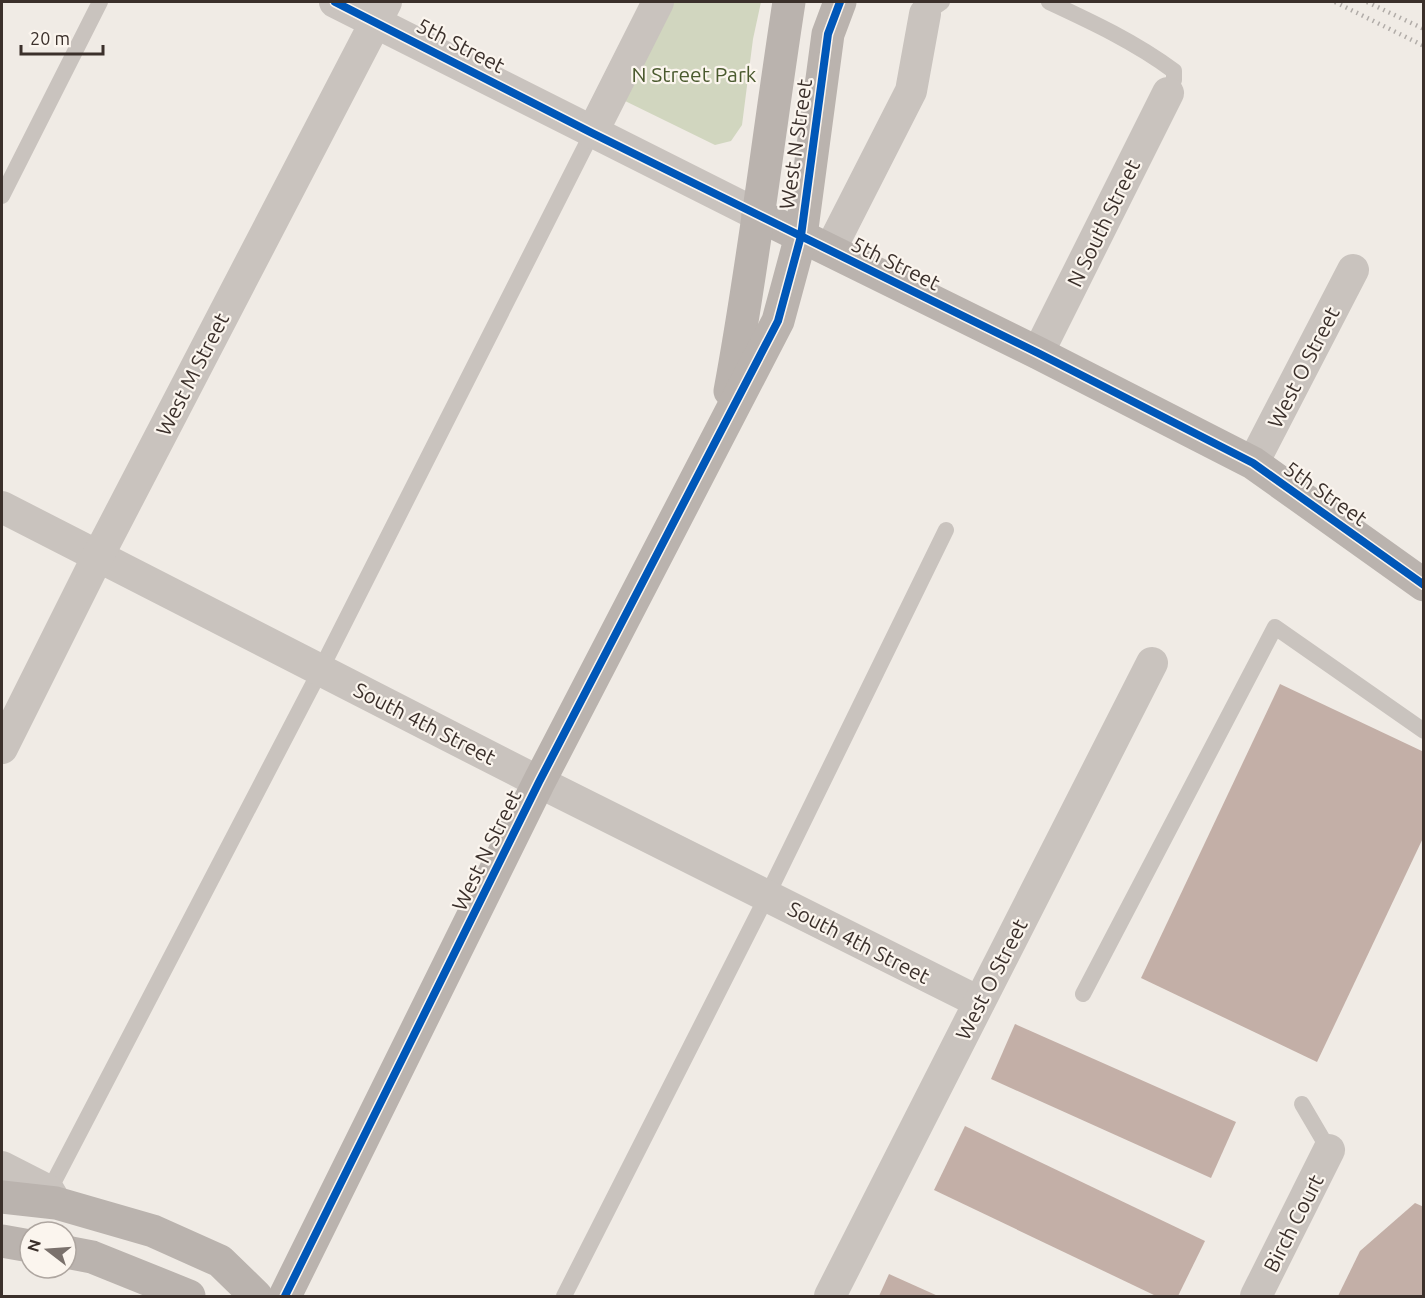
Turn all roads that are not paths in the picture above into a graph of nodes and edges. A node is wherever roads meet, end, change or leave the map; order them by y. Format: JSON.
{"nodes":[{"id":1,"x":100,"y":2,"type":"edge"},
{"id":2,"x":335,"y":2,"type":"edge"},
{"id":3,"x":658,"y":2,"type":"edge"},
{"id":4,"x":789,"y":2,"type":"edge"},
{"id":5,"x":840,"y":2,"type":"edge"},
{"id":6,"x":1049,"y":2,"type":"edge"},
{"id":7,"x":934,"y":8,"type":"edge"},
{"id":8,"x":380,"y":12,"type":"edge"},
{"id":9,"x":1168,"y":93,"type":"joint"},
{"id":10,"x":592,"y":133,"type":"junction"},
{"id":11,"x":2,"y":196,"type":"edge"},
{"id":12,"x":758,"y":214,"type":"junction"},
{"id":13,"x":801,"y":236,"type":"junction"},
{"id":14,"x":830,"y":250,"type":"junction"},
{"id":15,"x":1353,"y":270,"type":"dead end"},
{"id":16,"x":1038,"y":353,"type":"junction"},
{"id":17,"x":725,"y":422,"type":"junction"},
{"id":18,"x":1253,"y":463,"type":"junction"},
{"id":19,"x":2,"y":507,"type":"edge"},
{"id":20,"x":946,"y":530,"type":"dead end"},
{"id":21,"x":98,"y":556,"type":"junction"},
{"id":22,"x":1424,"y":585,"type":"edge"},
{"id":23,"x":1152,"y":663,"type":"dead end"},
{"id":24,"x":321,"y":669,"type":"junction"},
{"id":25,"x":1424,"y":731,"type":"edge"},
{"id":26,"x":2,"y":748,"type":"edge"},
{"id":27,"x":539,"y":782,"type":"junction"},
{"id":28,"x":767,"y":896,"type":"junction"},
{"id":29,"x":1083,"y":994,"type":"dead end"},
{"id":30,"x":979,"y":1002,"type":"junction"},
{"id":31,"x":1302,"y":1104,"type":"dead end"},
{"id":32,"x":1329,"y":1150,"type":"joint"},
{"id":33,"x":2,"y":1167,"type":"edge"},
{"id":34,"x":2,"y":1197,"type":"edge"},
{"id":35,"x":52,"y":1197,"type":"junction"},
{"id":36,"x":2,"y":1241,"type":"edge"},
{"id":37,"x":18,"y":1243,"type":"edge"},
{"id":38,"x":78,"y":1254,"type":"edge"},
{"id":39,"x":189,"y":1296,"type":"edge"},
{"id":40,"x":256,"y":1296,"type":"edge"},
{"id":41,"x":285,"y":1296,"type":"edge"},
{"id":42,"x":564,"y":1296,"type":"edge"},
{"id":43,"x":830,"y":1296,"type":"edge"},
{"id":44,"x":1256,"y":1296,"type":"edge"}],
"edges":[{"from":1,"to":11,"type":"lane"},
{"from":2,"to":8,"type":"street","name":"5th Street"},
{"from":3,"to":10,"type":"street"},
{"from":4,"to":12,"type":"street","name":"West N Street"},
{"from":5,"to":13,"type":"street","name":"West N Street"},
{"from":6,"to":9,"type":"lane"},
{"from":7,"to":14,"type":"street"},
{"from":8,"to":10,"type":"street","name":"5th Street"},
{"from":8,"to":21,"type":"street","name":"West M Street"},
{"from":9,"to":16,"type":"street","name":"N South Street"},
{"from":10,"to":12,"type":"street","name":"5th Street"},
{"from":10,"to":24,"type":"lane"},
{"from":12,"to":13,"type":"street","name":"5th Street"},
{"from":12,"to":17,"type":"street","name":"West N Street"},
{"from":13,"to":14,"type":"street","name":"5th Street"},
{"from":13,"to":17,"type":"street","name":"West N Street"},
{"from":14,"to":16,"type":"street","name":"5th Street"},
{"from":15,"to":18,"type":"street","name":"West O Street"},
{"from":16,"to":18,"type":"street","name":"5th Street"},
{"from":17,"to":27,"type":"street","name":"West N Street"},
{"from":18,"to":22,"type":"street","name":"5th Street"},
{"from":19,"to":21,"type":"street","name":"South 4th Street"},
{"from":20,"to":28,"type":"lane"},
{"from":21,"to":24,"type":"street","name":"South 4th Street"},
{"from":21,"to":26,"type":"street","name":"West M Street"},
{"from":23,"to":30,"type":"street","name":"West O Street"},
{"from":24,"to":27,"type":"street","name":"South 4th Street"},
{"from":24,"to":35,"type":"lane"},
{"from":25,"to":29,"type":"lane"},
{"from":27,"to":28,"type":"street","name":"South 4th Street"},
{"from":27,"to":41,"type":"street","name":"West N Street"},
{"from":28,"to":30,"type":"street","name":"South 4th Street"},
{"from":28,"to":42,"type":"lane"},
{"from":30,"to":43,"type":"street","name":"West O Street"},
{"from":31,"to":32,"type":"lane"},
{"from":32,"to":44,"type":"street","name":"Birch Court"},
{"from":33,"to":35,"type":"street"},
{"from":34,"to":35,"type":"street"},
{"from":35,"to":40,"type":"street"},
{"from":36,"to":37,"type":"street"},
{"from":38,"to":39,"type":"street"}]}
